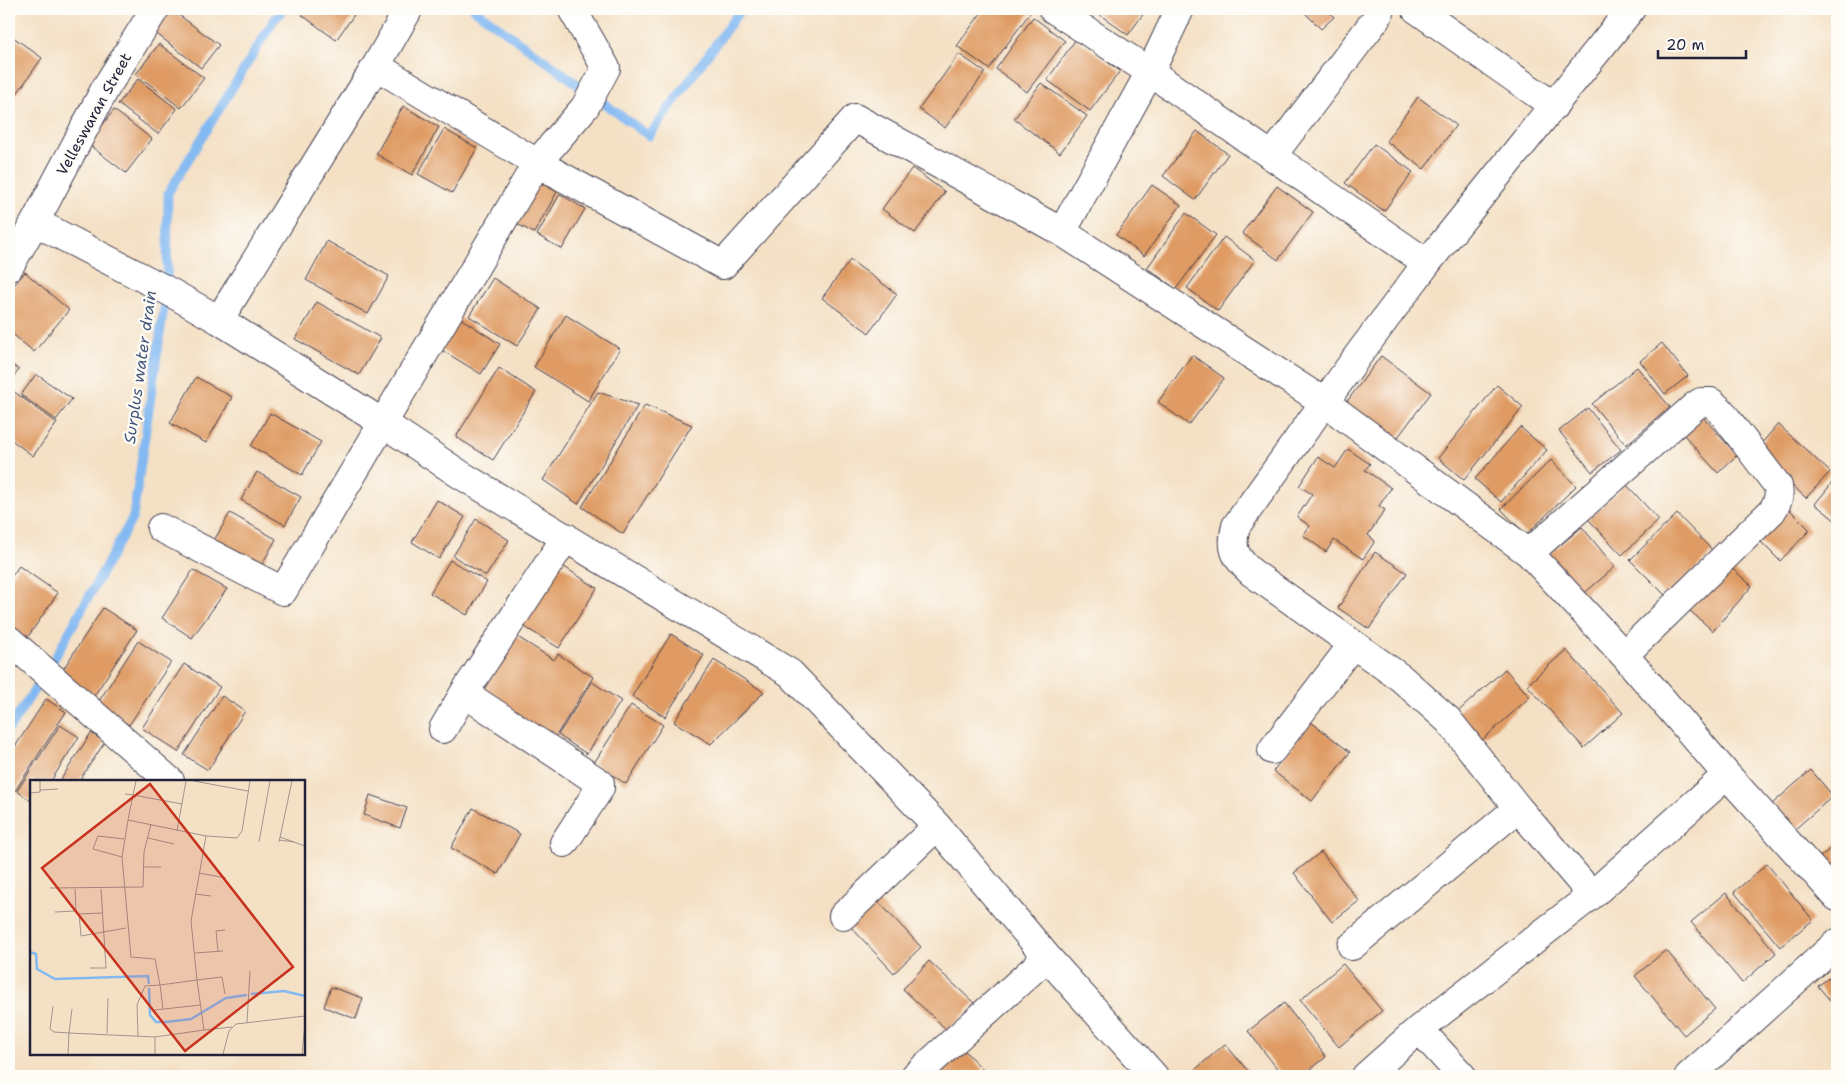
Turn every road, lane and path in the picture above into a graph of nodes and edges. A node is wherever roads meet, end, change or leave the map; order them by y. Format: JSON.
{"nodes":[{"id":1,"x":155,"y":9,"type":"edge"},
{"id":2,"x":572,"y":9,"type":"edge"},
{"id":3,"x":1053,"y":9,"type":"edge"},
{"id":4,"x":1180,"y":9,"type":"edge"},
{"id":5,"x":1378,"y":9,"type":"edge"},
{"id":6,"x":1416,"y":9,"type":"edge"},
{"id":7,"x":1631,"y":9,"type":"edge"},
{"id":8,"x":407,"y":12,"type":"dead end"},
{"id":9,"x":376,"y":66,"type":"junction"},
{"id":10,"x":1150,"y":72,"type":"junction"},
{"id":11,"x":1554,"y":106,"type":"junction"},
{"id":12,"x":1272,"y":156,"type":"junction"},
{"id":13,"x":537,"y":163,"type":"junction"},
{"id":14,"x":35,"y":222,"type":"junction"},
{"id":15,"x":1062,"y":232,"type":"junction"},
{"id":16,"x":1427,"y":263,"type":"junction"},
{"id":17,"x":9,"y":267,"type":"edge"},
{"id":18,"x":220,"y":320,"type":"junction"},
{"id":19,"x":1324,"y":402,"type":"junction"},
{"id":20,"x":383,"y":423,"type":"junction"},
{"id":21,"x":161,"y":528,"type":"dead end"},
{"id":22,"x":566,"y":537,"type":"junction"},
{"id":23,"x":1529,"y":553,"type":"junction"},
{"id":24,"x":9,"y":640,"type":"edge"},
{"id":25,"x":1353,"y":644,"type":"junction"},
{"id":26,"x":1624,"y":655,"type":"junction"},
{"id":27,"x":464,"y":693,"type":"junction"},
{"id":28,"x":443,"y":729,"type":"dead end"},
{"id":29,"x":1272,"y":750,"type":"dead end"},
{"id":30,"x":1727,"y":775,"type":"junction"},
{"id":31,"x":169,"y":780,"type":"edge"},
{"id":32,"x":1518,"y":808,"type":"junction"},
{"id":33,"x":937,"y":826,"type":"junction"},
{"id":34,"x":564,"y":843,"type":"dead end"},
{"id":35,"x":1592,"y":895,"type":"junction"},
{"id":36,"x":1837,"y":897,"type":"edge"},
{"id":37,"x":843,"y":916,"type":"dead end"},
{"id":38,"x":1837,"y":943,"type":"edge"},
{"id":39,"x":1352,"y":946,"type":"dead end"},
{"id":40,"x":1047,"y":957,"type":"junction"},
{"id":41,"x":1419,"y":1029,"type":"junction"},
{"id":42,"x":915,"y":1076,"type":"edge"},
{"id":43,"x":1154,"y":1076,"type":"edge"},
{"id":44,"x":1366,"y":1076,"type":"edge"},
{"id":45,"x":1462,"y":1076,"type":"edge"},
{"id":46,"x":1689,"y":1076,"type":"edge"}],
"edges":[{"from":1,"to":14,"type":"street","name":"Velleswaran Street"},
{"from":2,"to":13,"type":"street"},
{"from":3,"to":10,"type":"street"},
{"from":4,"to":10,"type":"street"},
{"from":5,"to":12,"type":"street"},
{"from":6,"to":11,"type":"street"},
{"from":7,"to":11,"type":"street"},
{"from":8,"to":9,"type":"street"},
{"from":9,"to":13,"type":"street"},
{"from":9,"to":18,"type":"street"},
{"from":10,"to":12,"type":"street"},
{"from":10,"to":15,"type":"street"},
{"from":11,"to":16,"type":"street"},
{"from":12,"to":16,"type":"street"},
{"from":13,"to":15,"type":"street"},
{"from":13,"to":20,"type":"street"},
{"from":14,"to":17,"type":"street","name":"Velleswaran Street"},
{"from":14,"to":18,"type":"street"},
{"from":15,"to":19,"type":"street"},
{"from":16,"to":19,"type":"street"},
{"from":18,"to":20,"type":"street"},
{"from":19,"to":23,"type":"street"},
{"from":19,"to":25,"type":"street"},
{"from":20,"to":21,"type":"street"},
{"from":20,"to":22,"type":"street"},
{"from":22,"to":27,"type":"street"},
{"from":22,"to":33,"type":"street"},
{"from":23,"to":26,"type":"street"},
{"from":23,"to":26,"type":"street"},
{"from":24,"to":31,"type":"street"},
{"from":25,"to":29,"type":"street"},
{"from":25,"to":32,"type":"street"},
{"from":26,"to":30,"type":"street"},
{"from":27,"to":28,"type":"street"},
{"from":27,"to":34,"type":"street"},
{"from":30,"to":35,"type":"street"},
{"from":30,"to":36,"type":"street"},
{"from":32,"to":35,"type":"street"},
{"from":32,"to":39,"type":"street"},
{"from":33,"to":37,"type":"street"},
{"from":33,"to":40,"type":"street"},
{"from":35,"to":41,"type":"street"},
{"from":38,"to":46,"type":"street"},
{"from":40,"to":42,"type":"street"},
{"from":40,"to":43,"type":"street"},
{"from":41,"to":44,"type":"street"},
{"from":41,"to":45,"type":"street"}]}
